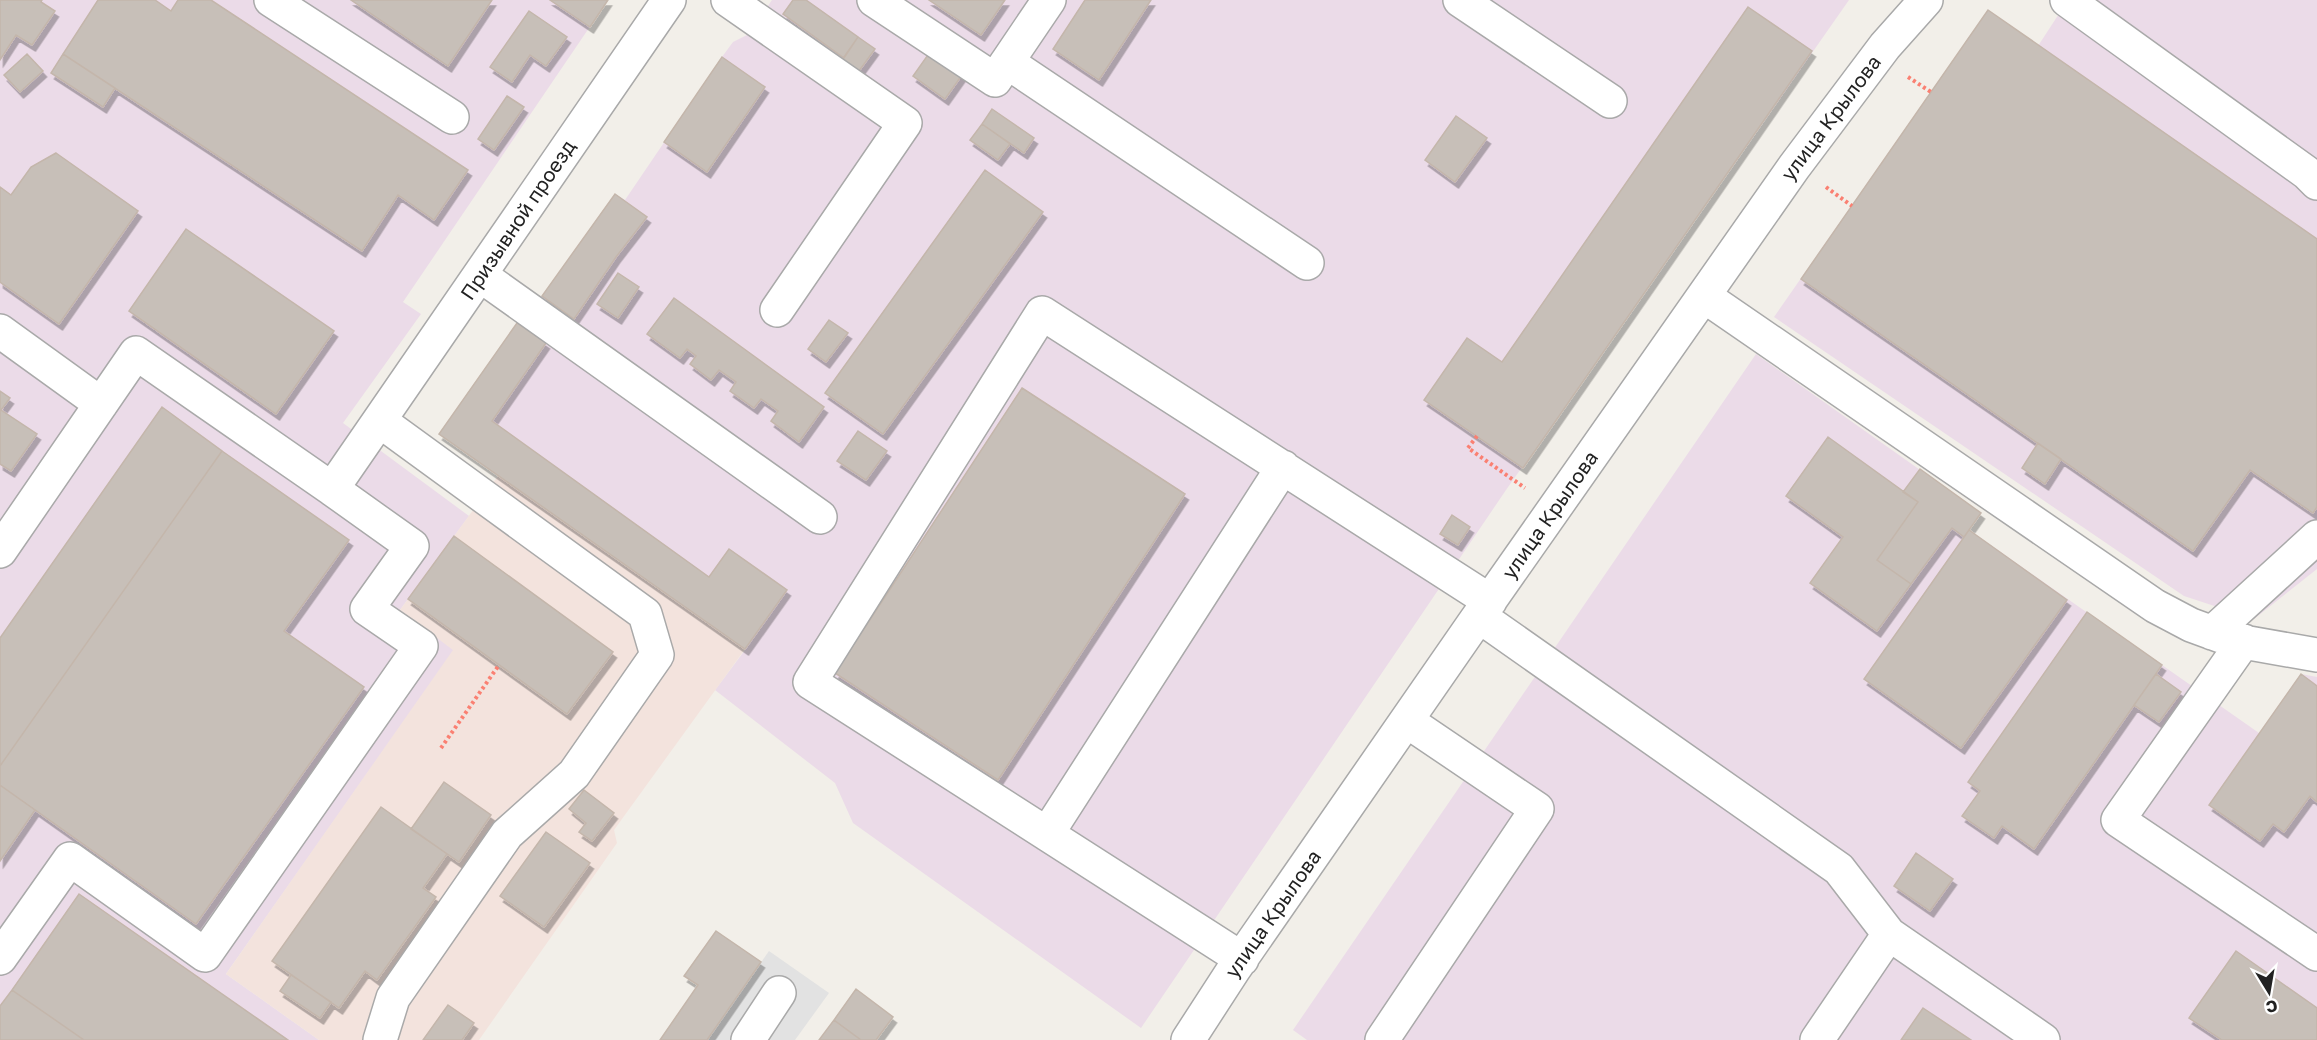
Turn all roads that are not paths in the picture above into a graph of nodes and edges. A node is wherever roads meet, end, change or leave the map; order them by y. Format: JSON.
{"nodes":[{"id":1,"x":271,"y":0,"type":"edge"},
{"id":2,"x":669,"y":0,"type":"edge"},
{"id":3,"x":728,"y":0,"type":"edge"},
{"id":4,"x":874,"y":0,"type":"edge"},
{"id":5,"x":1048,"y":0,"type":"edge"},
{"id":6,"x":1460,"y":0,"type":"edge"},
{"id":7,"x":1926,"y":0,"type":"edge"},
{"id":8,"x":2067,"y":0,"type":"edge"},
{"id":9,"x":1007,"y":62,"type":"junction"},
{"id":10,"x":1610,"y":101,"type":"dead end"},
{"id":11,"x":452,"y":117,"type":"dead end"},
{"id":12,"x":2317,"y":183,"type":"edge"},
{"id":13,"x":1307,"y":263,"type":"dead end"},
{"id":14,"x":480,"y":275,"type":"junction"},
{"id":15,"x":1704,"y":296,"type":"junction"},
{"id":16,"x":777,"y":310,"type":"dead end"},
{"id":17,"x":0,"y":331,"type":"edge"},
{"id":18,"x":101,"y":404,"type":"junction"},
{"id":19,"x":373,"y":431,"type":"junction"},
{"id":20,"x":1283,"y":467,"type":"junction"},
{"id":21,"x":332,"y":489,"type":"junction"},
{"id":22,"x":820,"y":517,"type":"dead end"},
{"id":23,"x":2317,"y":537,"type":"edge"},
{"id":24,"x":0,"y":551,"type":"edge"},
{"id":25,"x":1484,"y":609,"type":"junction"},
{"id":26,"x":2212,"y":633,"type":"junction"},
{"id":27,"x":2244,"y":641,"type":"junction"},
{"id":28,"x":2317,"y":655,"type":"edge"},
{"id":29,"x":1407,"y":720,"type":"junction"},
{"id":30,"x":1047,"y":834,"type":"junction"},
{"id":31,"x":1890,"y":934,"type":"junction"},
{"id":32,"x":6,"y":937,"type":"edge"},
{"id":33,"x":2317,"y":954,"type":"edge"},
{"id":34,"x":1242,"y":959,"type":"junction"},
{"id":35,"x":779,"y":993,"type":"dead end"},
{"id":36,"x":380,"y":1040,"type":"edge"},
{"id":37,"x":748,"y":1040,"type":"edge"},
{"id":38,"x":1188,"y":1040,"type":"edge"},
{"id":39,"x":1383,"y":1040,"type":"edge"},
{"id":40,"x":1817,"y":1040,"type":"edge"},
{"id":41,"x":2043,"y":1040,"type":"edge"}],
"edges":[{"from":1,"to":11,"type":"street"},
{"from":2,"to":14,"type":"street","name":"Призывной проезд"},
{"from":3,"to":16,"type":"street"},
{"from":4,"to":9,"type":"street"},
{"from":5,"to":9,"type":"street"},
{"from":6,"to":10,"type":"street"},
{"from":7,"to":15,"type":"street","name":"улица Крылова"},
{"from":8,"to":12,"type":"street"},
{"from":9,"to":13,"type":"street"},
{"from":14,"to":19,"type":"street","name":"Призывной проезд"},
{"from":14,"to":22,"type":"street"},
{"from":15,"to":25,"type":"street","name":"улица Крылова"},
{"from":15,"to":26,"type":"street"},
{"from":17,"to":18,"type":"street"},
{"from":18,"to":21,"type":"street"},
{"from":18,"to":24,"type":"street"},
{"from":19,"to":21,"type":"street","name":"Призывной проезд"},
{"from":19,"to":36,"type":"street"},
{"from":20,"to":25,"type":"street"},
{"from":20,"to":30,"type":"street"},
{"from":20,"to":30,"type":"street"},
{"from":21,"to":32,"type":"street"},
{"from":23,"to":26,"type":"street"},
{"from":25,"to":29,"type":"street","name":"улица Крылова"},
{"from":25,"to":31,"type":"street"},
{"from":26,"to":27,"type":"street"},
{"from":27,"to":28,"type":"street"},
{"from":27,"to":33,"type":"street"},
{"from":29,"to":34,"type":"street","name":"улица Крылова"},
{"from":29,"to":39,"type":"street"},
{"from":30,"to":34,"type":"street"},
{"from":31,"to":40,"type":"street"},
{"from":31,"to":41,"type":"street"},
{"from":34,"to":38,"type":"street","name":"улица Крылова"},
{"from":35,"to":37,"type":"street"}]}
